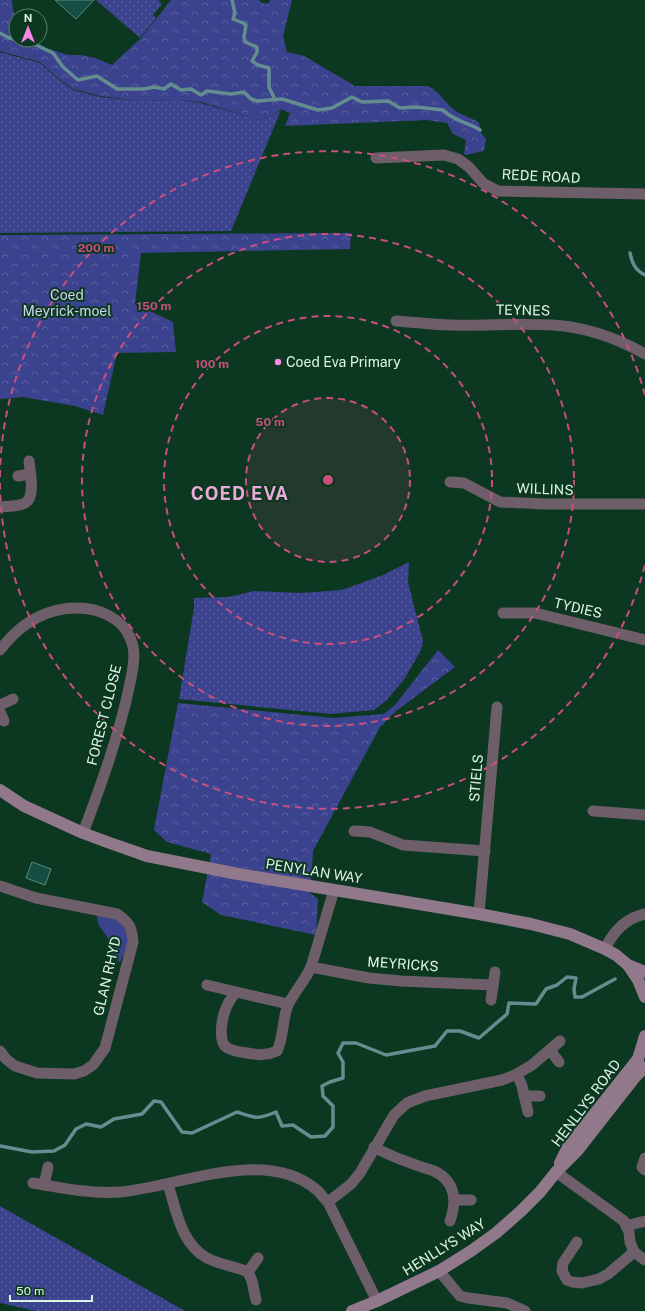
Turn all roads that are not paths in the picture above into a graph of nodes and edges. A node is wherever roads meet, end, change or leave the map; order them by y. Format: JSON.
{"nodes":[{"id":1,"x":376,"y":158,"type":"dead end"},
{"id":2,"x":645,"y":194,"type":"edge"},
{"id":3,"x":396,"y":321,"type":"dead end"},
{"id":4,"x":645,"y":354,"type":"edge"},
{"id":5,"x":29,"y":461,"type":"dead end"},
{"id":6,"x":30,"y":474,"type":"junction"},
{"id":7,"x":18,"y":476,"type":"dead end"},
{"id":8,"x":450,"y":482,"type":"dead end"},
{"id":9,"x":645,"y":504,"type":"edge"},
{"id":10,"x":0,"y":507,"type":"edge"},
{"id":11,"x":503,"y":613,"type":"dead end"},
{"id":12,"x":645,"y":640,"type":"edge"},
{"id":13,"x":0,"y":650,"type":"edge"},
{"id":14,"x":12,"y":699,"type":"dead end"},
{"id":15,"x":0,"y":705,"type":"edge"},
{"id":16,"x":497,"y":707,"type":"dead end"},
{"id":17,"x":0,"y":790,"type":"edge"},
{"id":18,"x":593,"y":811,"type":"dead end"},
{"id":19,"x":645,"y":815,"type":"edge"},
{"id":20,"x":354,"y":831,"type":"dead end"},
{"id":21,"x":83,"y":833,"type":"junction"},
{"id":22,"x":485,"y":851,"type":"junction"},
{"id":23,"x":0,"y":886,"type":"edge"},
{"id":24,"x":334,"y":890,"type":"junction"},
{"id":25,"x":479,"y":914,"type":"junction"},
{"id":26,"x":645,"y":914,"type":"edge"},
{"id":27,"x":605,"y":949,"type":"junction"},
{"id":28,"x":628,"y":965,"type":"junction"},
{"id":29,"x":310,"y":967,"type":"junction"},
{"id":30,"x":495,"y":972,"type":"dead end"},
{"id":31,"x":645,"y":972,"type":"edge"},
{"id":32,"x":207,"y":985,"type":"dead end"},
{"id":33,"x":493,"y":986,"type":"junction"},
{"id":34,"x":236,"y":992,"type":"junction"},
{"id":35,"x":645,"y":997,"type":"edge"},
{"id":36,"x":491,"y":1000,"type":"dead end"},
{"id":37,"x":288,"y":1004,"type":"junction"},
{"id":38,"x":645,"y":1036,"type":"edge"},
{"id":39,"x":560,"y":1041,"type":"dead end"},
{"id":40,"x":550,"y":1050,"type":"junction"},
{"id":41,"x":0,"y":1051,"type":"edge"},
{"id":42,"x":559,"y":1062,"type":"dead end"},
{"id":43,"x":645,"y":1068,"type":"edge"},
{"id":44,"x":517,"y":1074,"type":"junction"},
{"id":45,"x":524,"y":1096,"type":"junction"},
{"id":46,"x":540,"y":1096,"type":"dead end"},
{"id":47,"x":528,"y":1112,"type":"dead end"},
{"id":48,"x":374,"y":1148,"type":"junction"},
{"id":49,"x":645,"y":1158,"type":"edge"},
{"id":50,"x":48,"y":1167,"type":"dead end"},
{"id":51,"x":645,"y":1170,"type":"edge"},
{"id":52,"x":556,"y":1172,"type":"junction"},
{"id":53,"x":33,"y":1183,"type":"dead end"},
{"id":54,"x":168,"y":1184,"type":"junction"},
{"id":55,"x":44,"y":1185,"type":"junction"},
{"id":56,"x":455,"y":1200,"type":"junction"},
{"id":57,"x":471,"y":1200,"type":"dead end"},
{"id":58,"x":328,"y":1202,"type":"junction"},
{"id":59,"x":450,"y":1221,"type":"dead end"},
{"id":60,"x":645,"y":1221,"type":"edge"},
{"id":61,"x":626,"y":1226,"type":"junction"},
{"id":62,"x":578,"y":1242,"type":"dead end"},
{"id":63,"x":634,"y":1252,"type":"junction"},
{"id":64,"x":258,"y":1258,"type":"dead end"},
{"id":65,"x":645,"y":1260,"type":"edge"},
{"id":66,"x":439,"y":1271,"type":"junction"},
{"id":67,"x":248,"y":1272,"type":"junction"},
{"id":68,"x":256,"y":1300,"type":"dead end"},
{"id":69,"x":377,"y":1302,"type":"junction"},
{"id":70,"x":352,"y":1311,"type":"edge"},
{"id":71,"x":525,"y":1311,"type":"edge"}],
"edges":[{"from":1,"to":2,"type":"street","name":"REDE ROAD"},
{"from":3,"to":4,"type":"street","name":"TEYNES"},
{"from":5,"to":6,"type":"street"},
{"from":6,"to":7,"type":"street"},
{"from":6,"to":10,"type":"street"},
{"from":8,"to":9,"type":"street","name":"WILLINS"},
{"from":11,"to":12,"type":"street","name":"TYDIES"},
{"from":13,"to":21,"type":"street","name":"FOREST CLOSE"},
{"from":14,"to":15,"type":"street"},
{"from":16,"to":22,"type":"street","name":"STIELS"},
{"from":17,"to":21,"type":"street","name":"PENYLAN WAY"},
{"from":18,"to":19,"type":"street"},
{"from":20,"to":22,"type":"street"},
{"from":21,"to":24,"type":"street","name":"PENYLAN WAY"},
{"from":22,"to":25,"type":"street","name":"STIELS"},
{"from":23,"to":41,"type":"street","name":"GLAN RHYD"},
{"from":24,"to":25,"type":"street","name":"PENYLAN WAY"},
{"from":24,"to":29,"type":"street"},
{"from":25,"to":27,"type":"street","name":"PENYLAN WAY"},
{"from":26,"to":27,"type":"street"},
{"from":27,"to":28,"type":"street","name":"PENYLAN WAY"},
{"from":28,"to":31,"type":"street","name":"PENYLAN WAY"},
{"from":28,"to":35,"type":"street","name":"PENYLAN WAY"},
{"from":29,"to":33,"type":"street","name":"MEYRICKS"},
{"from":29,"to":37,"type":"street"},
{"from":30,"to":33,"type":"street"},
{"from":32,"to":34,"type":"street"},
{"from":33,"to":36,"type":"street"},
{"from":34,"to":37,"type":"street"},
{"from":34,"to":37,"type":"street"},
{"from":38,"to":52,"type":"street","name":"HENLLYS ROAD"},
{"from":39,"to":40,"type":"street"},
{"from":40,"to":42,"type":"street"},
{"from":40,"to":44,"type":"street"},
{"from":43,"to":52,"type":"street","name":"HENLLYS ROAD"},
{"from":44,"to":45,"type":"street"},
{"from":44,"to":48,"type":"street"},
{"from":45,"to":46,"type":"street"},
{"from":45,"to":47,"type":"street"},
{"from":48,"to":56,"type":"street"},
{"from":48,"to":58,"type":"street"},
{"from":49,"to":51,"type":"street"},
{"from":50,"to":55,"type":"street"},
{"from":52,"to":61,"type":"street"},
{"from":52,"to":66,"type":"street","name":"HENLLYS WAY"},
{"from":53,"to":55,"type":"street"},
{"from":54,"to":55,"type":"street"},
{"from":54,"to":58,"type":"street"},
{"from":54,"to":67,"type":"street"},
{"from":56,"to":57,"type":"street"},
{"from":56,"to":59,"type":"street"},
{"from":58,"to":69,"type":"street"},
{"from":60,"to":61,"type":"street"},
{"from":61,"to":63,"type":"street"},
{"from":62,"to":63,"type":"street"},
{"from":63,"to":65,"type":"street"},
{"from":64,"to":67,"type":"street"},
{"from":66,"to":69,"type":"street","name":"HENLLYS WAY"},
{"from":66,"to":71,"type":"street"},
{"from":67,"to":68,"type":"street"},
{"from":69,"to":70,"type":"street","name":"HENLLYS WAY"}]}
